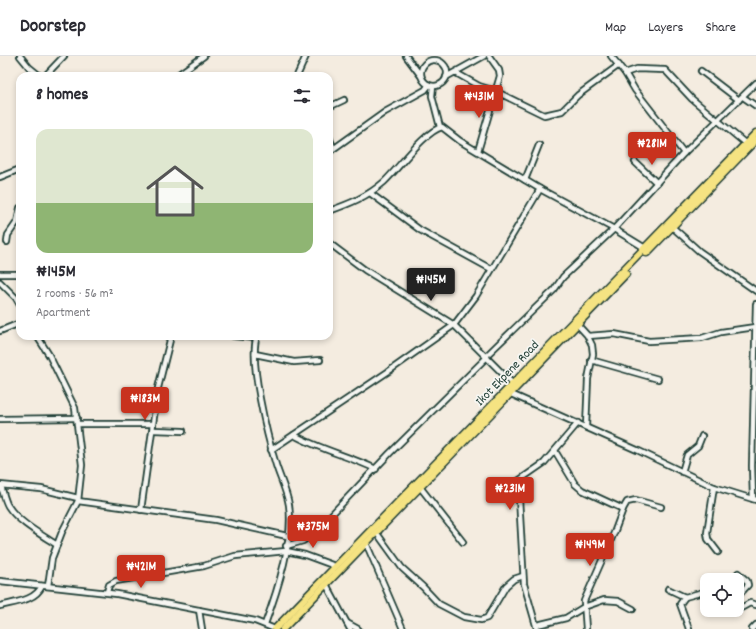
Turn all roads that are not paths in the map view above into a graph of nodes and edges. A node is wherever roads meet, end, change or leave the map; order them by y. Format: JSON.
{"nodes":[{"id":1,"x":20,"y":56,"type":"edge"},
{"id":2,"x":64,"y":56,"type":"edge"},
{"id":3,"x":195,"y":56,"type":"edge"},
{"id":4,"x":204,"y":56,"type":"edge"},
{"id":5,"x":306,"y":56,"type":"edge"},
{"id":6,"x":406,"y":56,"type":"edge"},
{"id":7,"x":484,"y":56,"type":"edge"},
{"id":8,"x":489,"y":56,"type":"edge"},
{"id":9,"x":611,"y":56,"type":"edge"},
{"id":10,"x":431,"y":58,"type":"edge"},
{"id":11,"x":200,"y":60,"type":"junction"},
{"id":12,"x":619,"y":65,"type":"junction"},
{"id":13,"x":701,"y":71,"type":"dead end"},
{"id":14,"x":35,"y":72,"type":"edge"},
{"id":15,"x":49,"y":72,"type":"edge"},
{"id":16,"x":186,"y":72,"type":"edge"},
{"id":17,"x":299,"y":72,"type":"edge"},
{"id":18,"x":625,"y":72,"type":"junction"},
{"id":19,"x":456,"y":73,"type":"junction"},
{"id":20,"x":421,"y":76,"type":"junction"},
{"id":21,"x":446,"y":77,"type":"junction"},
{"id":22,"x":756,"y":83,"type":"edge"},
{"id":23,"x":431,"y":86,"type":"junction"},
{"id":24,"x":495,"y":91,"type":"junction"},
{"id":25,"x":741,"y":98,"type":"junction"},
{"id":26,"x":344,"y":100,"type":"dead end"},
{"id":27,"x":333,"y":105,"type":"edge"},
{"id":28,"x":756,"y":106,"type":"edge"},
{"id":29,"x":717,"y":121,"type":"junction"},
{"id":30,"x":440,"y":127,"type":"junction"},
{"id":31,"x":756,"y":134,"type":"edge"},
{"id":32,"x":756,"y":140,"type":"edge"},
{"id":33,"x":746,"y":144,"type":"junction"},
{"id":34,"x":538,"y":145,"type":"dead end"},
{"id":35,"x":334,"y":147,"type":"edge"},
{"id":36,"x":478,"y":151,"type":"junction"},
{"id":37,"x":684,"y":153,"type":"junction"},
{"id":38,"x":635,"y":162,"type":"dead end"},
{"id":39,"x":16,"y":171,"type":"edge"},
{"id":40,"x":0,"y":177,"type":"edge"},
{"id":41,"x":525,"y":180,"type":"junction"},
{"id":42,"x":657,"y":183,"type":"junction"},
{"id":43,"x":540,"y":190,"type":"junction"},
{"id":44,"x":370,"y":193,"type":"junction"},
{"id":45,"x":333,"y":209,"type":"edge"},
{"id":46,"x":16,"y":223,"type":"edge"},
{"id":47,"x":670,"y":225,"type":"junction"},
{"id":48,"x":614,"y":229,"type":"junction"},
{"id":49,"x":7,"y":242,"type":"dead end"},
{"id":50,"x":333,"y":246,"type":"edge"},
{"id":51,"x":645,"y":248,"type":"junction"},
{"id":52,"x":491,"y":269,"type":"junction"},
{"id":53,"x":0,"y":274,"type":"edge"},
{"id":54,"x":16,"y":274,"type":"edge"},
{"id":55,"x":0,"y":282,"type":"edge"},
{"id":56,"x":756,"y":291,"type":"edge"},
{"id":57,"x":16,"y":298,"type":"edge"},
{"id":58,"x":756,"y":304,"type":"edge"},
{"id":59,"x":576,"y":323,"type":"junction"},
{"id":60,"x":16,"y":325,"type":"edge"},
{"id":61,"x":454,"y":325,"type":"junction"},
{"id":62,"x":755,"y":327,"type":"edge"},
{"id":63,"x":0,"y":331,"type":"edge"},
{"id":64,"x":588,"y":336,"type":"junction"},
{"id":65,"x":40,"y":340,"type":"edge"},
{"id":66,"x":170,"y":340,"type":"edge"},
{"id":67,"x":256,"y":340,"type":"edge"},
{"id":68,"x":255,"y":354,"type":"junction"},
{"id":69,"x":487,"y":357,"type":"junction"},
{"id":70,"x":320,"y":360,"type":"dead end"},
{"id":71,"x":591,"y":360,"type":"junction"},
{"id":72,"x":658,"y":379,"type":"dead end"},
{"id":73,"x":513,"y":384,"type":"junction"},
{"id":74,"x":511,"y":394,"type":"junction"},
{"id":75,"x":77,"y":418,"type":"junction"},
{"id":76,"x":0,"y":420,"type":"edge"},
{"id":77,"x":578,"y":423,"type":"junction"},
{"id":78,"x":78,"y":424,"type":"junction"},
{"id":79,"x":153,"y":424,"type":"junction"},
{"id":80,"x":586,"y":427,"type":"junction"},
{"id":81,"x":153,"y":430,"type":"junction"},
{"id":82,"x":183,"y":431,"type":"dead end"},
{"id":83,"x":294,"y":435,"type":"junction"},
{"id":84,"x":702,"y":436,"type":"dead end"},
{"id":85,"x":271,"y":450,"type":"junction"},
{"id":86,"x":555,"y":451,"type":"junction"},
{"id":87,"x":376,"y":469,"type":"junction"},
{"id":88,"x":682,"y":472,"type":"junction"},
{"id":89,"x":1,"y":485,"type":"edge"},
{"id":90,"x":420,"y":487,"type":"junction"},
{"id":91,"x":714,"y":487,"type":"junction"},
{"id":92,"x":78,"y":499,"type":"junction"},
{"id":93,"x":754,"y":500,"type":"edge"},
{"id":94,"x":660,"y":507,"type":"dead end"},
{"id":95,"x":623,"y":509,"type":"junction"},
{"id":96,"x":141,"y":510,"type":"junction"},
{"id":97,"x":376,"y":532,"type":"junction"},
{"id":98,"x":288,"y":536,"type":"junction"},
{"id":99,"x":463,"y":542,"type":"dead end"},
{"id":100,"x":366,"y":543,"type":"junction"},
{"id":101,"x":57,"y":545,"type":"junction"},
{"id":102,"x":286,"y":546,"type":"junction"},
{"id":103,"x":286,"y":551,"type":"junction"},
{"id":104,"x":718,"y":552,"type":"dead end"},
{"id":105,"x":335,"y":566,"type":"junction"},
{"id":106,"x":523,"y":576,"type":"junction"},
{"id":107,"x":744,"y":578,"type":"edge"},
{"id":108,"x":0,"y":581,"type":"edge"},
{"id":109,"x":326,"y":584,"type":"junction"},
{"id":110,"x":45,"y":586,"type":"junction"},
{"id":111,"x":668,"y":589,"type":"dead end"},
{"id":112,"x":744,"y":589,"type":"edge"},
{"id":113,"x":107,"y":592,"type":"junction"},
{"id":114,"x":700,"y":594,"type":"edge"},
{"id":115,"x":685,"y":597,"type":"junction"},
{"id":116,"x":756,"y":605,"type":"edge"},
{"id":117,"x":0,"y":606,"type":"edge"},
{"id":118,"x":744,"y":606,"type":"edge"},
{"id":119,"x":584,"y":607,"type":"junction"},
{"id":120,"x":633,"y":609,"type":"dead end"},
{"id":121,"x":199,"y":610,"type":"junction"},
{"id":122,"x":346,"y":622,"type":"junction"},
{"id":123,"x":265,"y":624,"type":"junction"},
{"id":124,"x":756,"y":625,"type":"edge"},
{"id":125,"x":537,"y":627,"type":"edge"},
{"id":126,"x":284,"y":628,"type":"edge"},
{"id":127,"x":202,"y":629,"type":"edge"},
{"id":128,"x":275,"y":629,"type":"edge"},
{"id":129,"x":350,"y":629,"type":"edge"},
{"id":130,"x":358,"y":629,"type":"edge"},
{"id":131,"x":403,"y":629,"type":"edge"},
{"id":132,"x":586,"y":629,"type":"edge"},
{"id":133,"x":689,"y":629,"type":"edge"},
{"id":134,"x":752,"y":629,"type":"edge"}],
"edges":[{"from":1,"to":14,"type":"street"},
{"from":2,"to":15,"type":"street"},
{"from":3,"to":11,"type":"street"},
{"from":4,"to":11,"type":"street"},
{"from":5,"to":17,"type":"street"},
{"from":6,"to":20,"type":"street"},
{"from":7,"to":19,"type":"street"},
{"from":8,"to":24,"type":"street"},
{"from":9,"to":12,"type":"street"},
{"from":10,"to":20,"type":"street"},
{"from":10,"to":21,"type":"street"},
{"from":11,"to":16,"type":"street"},
{"from":12,"to":18,"type":"street"},
{"from":12,"to":24,"type":"street"},
{"from":13,"to":25,"type":"street"},
{"from":18,"to":29,"type":"street"},
{"from":18,"to":37,"type":"street"},
{"from":19,"to":21,"type":"street"},
{"from":19,"to":24,"type":"street"},
{"from":20,"to":23,"type":"street"},
{"from":21,"to":23,"type":"street"},
{"from":22,"to":25,"type":"street"},
{"from":23,"to":30,"type":"street"},
{"from":23,"to":35,"type":"street"},
{"from":24,"to":36,"type":"street"},
{"from":25,"to":28,"type":"street"},
{"from":25,"to":29,"type":"street"},
{"from":26,"to":27,"type":"street"},
{"from":29,"to":33,"type":"street"},
{"from":29,"to":37,"type":"street"},
{"from":30,"to":36,"type":"street"},
{"from":30,"to":44,"type":"street"},
{"from":31,"to":33,"type":"highway","name":"Ikot Ekpene Road"},
{"from":32,"to":47,"type":"highway","name":"Ikot Ekpene Road"},
{"from":33,"to":47,"type":"highway","name":"Ikot Ekpene Road"},
{"from":34,"to":41,"type":"street"},
{"from":36,"to":41,"type":"street"},
{"from":37,"to":42,"type":"street"},
{"from":38,"to":42,"type":"street"},
{"from":39,"to":40,"type":"street"},
{"from":41,"to":43,"type":"street"},
{"from":42,"to":48,"type":"street"},
{"from":43,"to":48,"type":"street"},
{"from":43,"to":52,"type":"street"},
{"from":44,"to":45,"type":"street"},
{"from":44,"to":52,"type":"street"},
{"from":46,"to":49,"type":"street"},
{"from":47,"to":51,"type":"highway","name":"Ikot Ekpene Road"},
{"from":47,"to":56,"type":"street"},
{"from":47,"to":59,"type":"highway","name":"Ikot Ekpene Road"},
{"from":48,"to":51,"type":"street"},
{"from":48,"to":69,"type":"street"},
{"from":50,"to":61,"type":"street"},
{"from":51,"to":59,"type":"highway","name":"Ikot Ekpene Road"},
{"from":52,"to":61,"type":"street"},
{"from":53,"to":54,"type":"street"},
{"from":55,"to":57,"type":"street"},
{"from":58,"to":62,"type":"street"},
{"from":59,"to":64,"type":"street"},
{"from":59,"to":73,"type":"highway","name":"Ikot Ekpene Road"},
{"from":59,"to":74,"type":"highway","name":"Ikot Ekpene Road"},
{"from":60,"to":63,"type":"street"},
{"from":61,"to":69,"type":"street"},
{"from":61,"to":83,"type":"street"},
{"from":62,"to":64,"type":"street"},
{"from":62,"to":93,"type":"street"},
{"from":64,"to":71,"type":"street"},
{"from":65,"to":75,"type":"street"},
{"from":66,"to":79,"type":"street"},
{"from":67,"to":68,"type":"street"},
{"from":68,"to":70,"type":"street"},
{"from":68,"to":85,"type":"street"},
{"from":69,"to":73,"type":"street"},
{"from":69,"to":87,"type":"street"},
{"from":71,"to":72,"type":"street"},
{"from":71,"to":80,"type":"street"},
{"from":73,"to":105,"type":"highway","name":"Ikot Ekpene Road"},
{"from":74,"to":77,"type":"street"},
{"from":74,"to":90,"type":"highway","name":"Ikot Ekpene Road"},
{"from":75,"to":76,"type":"street"},
{"from":75,"to":78,"type":"street"},
{"from":77,"to":80,"type":"street"},
{"from":77,"to":86,"type":"street"},
{"from":78,"to":79,"type":"street"},
{"from":78,"to":92,"type":"street"},
{"from":79,"to":81,"type":"street"},
{"from":80,"to":88,"type":"street"},
{"from":81,"to":82,"type":"street"},
{"from":81,"to":96,"type":"street"},
{"from":83,"to":85,"type":"street"},
{"from":83,"to":87,"type":"street"},
{"from":84,"to":88,"type":"street"},
{"from":85,"to":98,"type":"street"},
{"from":86,"to":95,"type":"street"},
{"from":86,"to":106,"type":"street"},
{"from":87,"to":102,"type":"street"},
{"from":88,"to":91,"type":"street"},
{"from":89,"to":92,"type":"street"},
{"from":89,"to":101,"type":"street"},
{"from":90,"to":97,"type":"highway","name":"Ikot Ekpene Road"},
{"from":90,"to":99,"type":"street"},
{"from":91,"to":93,"type":"street"},
{"from":91,"to":104,"type":"street"},
{"from":92,"to":96,"type":"street"},
{"from":92,"to":101,"type":"street"},
{"from":94,"to":95,"type":"street"},
{"from":95,"to":119,"type":"street"},
{"from":96,"to":98,"type":"street"},
{"from":97,"to":100,"type":"highway","name":"Ikot Ekpene Road"},
{"from":97,"to":106,"type":"street"},
{"from":98,"to":102,"type":"street"},
{"from":100,"to":109,"type":"highway","name":"Ikot Ekpene Road"},
{"from":100,"to":131,"type":"street"},
{"from":101,"to":110,"type":"street"},
{"from":102,"to":103,"type":"street"},
{"from":103,"to":105,"type":"street"},
{"from":103,"to":113,"type":"street"},
{"from":103,"to":123,"type":"street"},
{"from":105,"to":128,"type":"highway","name":"Ikot Ekpene Road"},
{"from":106,"to":125,"type":"street"},
{"from":107,"to":112,"type":"street"},
{"from":108,"to":110,"type":"street"},
{"from":109,"to":122,"type":"street"},
{"from":109,"to":126,"type":"highway","name":"Ikot Ekpene Road"},
{"from":110,"to":113,"type":"street"},
{"from":110,"to":117,"type":"street"},
{"from":111,"to":115,"type":"street"},
{"from":113,"to":121,"type":"street"},
{"from":114,"to":115,"type":"street"},
{"from":115,"to":133,"type":"street"},
{"from":116,"to":118,"type":"street"},
{"from":119,"to":120,"type":"street"},
{"from":119,"to":125,"type":"street"},
{"from":119,"to":132,"type":"street"},
{"from":121,"to":123,"type":"street"},
{"from":121,"to":127,"type":"street"},
{"from":122,"to":129,"type":"street"},
{"from":122,"to":130,"type":"street"},
{"from":123,"to":128,"type":"street"},
{"from":124,"to":134,"type":"street"}]}
